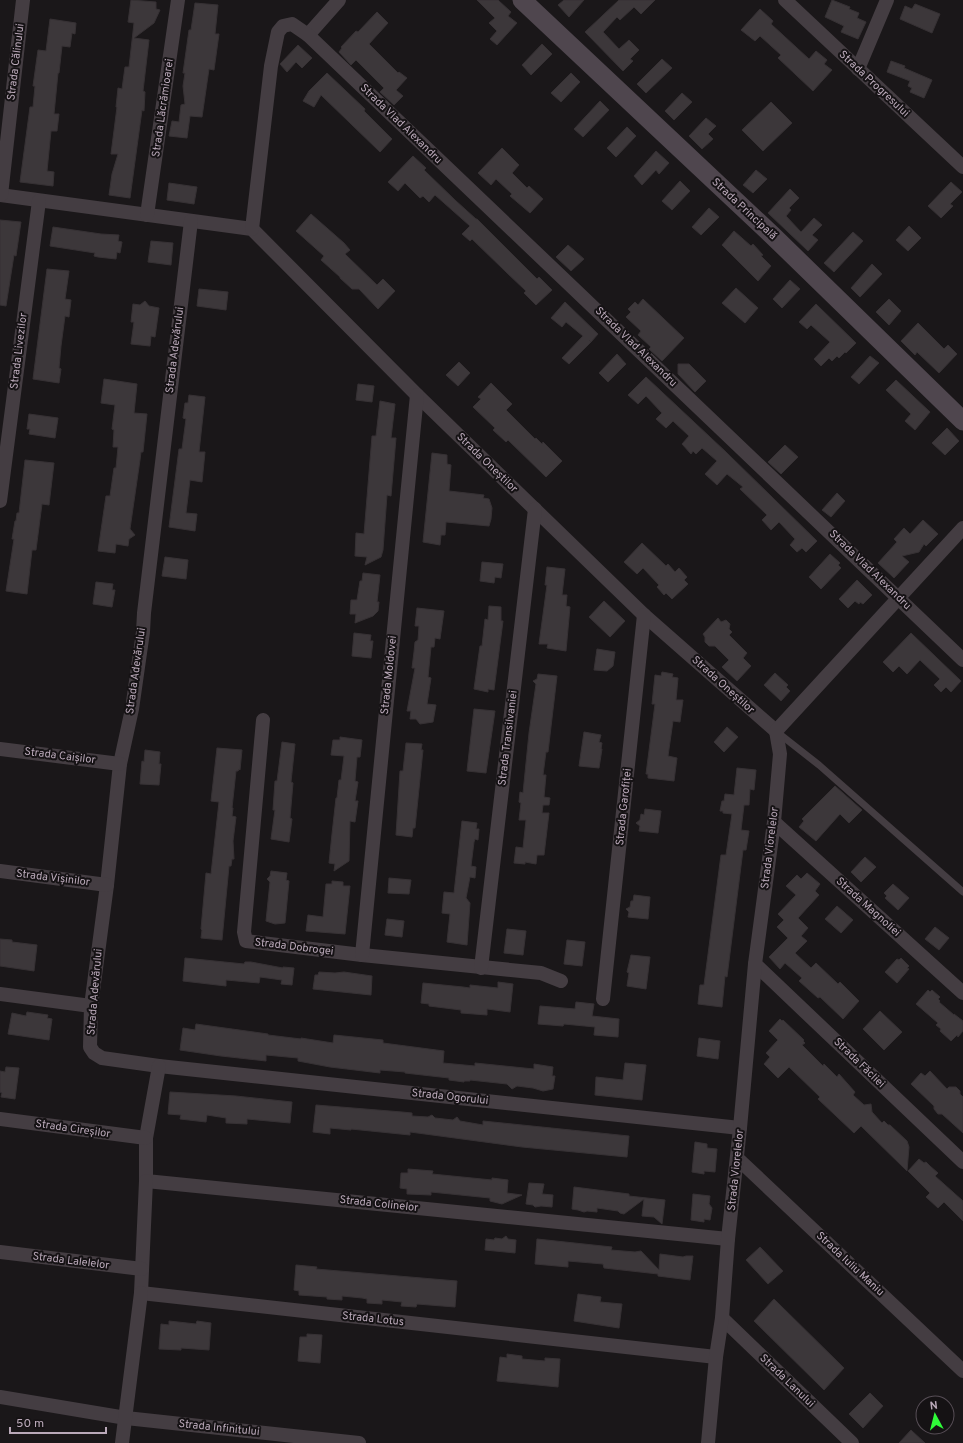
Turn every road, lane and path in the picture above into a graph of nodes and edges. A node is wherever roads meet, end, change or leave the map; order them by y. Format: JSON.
{"nodes":[{"id":1,"x":23,"y":0,"type":"edge"},
{"id":2,"x":178,"y":0,"type":"edge"},
{"id":3,"x":339,"y":0,"type":"edge"},
{"id":4,"x":522,"y":0,"type":"edge"},
{"id":5,"x":785,"y":0,"type":"edge"},
{"id":6,"x":887,"y":0,"type":"edge"},
{"id":7,"x":308,"y":35,"type":"junction"},
{"id":8,"x":858,"y":69,"type":"junction"},
{"id":9,"x":963,"y":167,"type":"edge"},
{"id":10,"x":0,"y":195,"type":"edge"},
{"id":11,"x":39,"y":201,"type":"junction"},
{"id":12,"x":147,"y":215,"type":"junction"},
{"id":13,"x":191,"y":221,"type":"junction"},
{"id":14,"x":252,"y":228,"type":"junction"},
{"id":15,"x":417,"y":395,"type":"junction"},
{"id":16,"x":963,"y":421,"type":"edge"},
{"id":17,"x":0,"y":501,"type":"edge"},
{"id":18,"x":535,"y":509,"type":"junction"},
{"id":19,"x":963,"y":528,"type":"edge"},
{"id":20,"x":898,"y":597,"type":"junction"},
{"id":21,"x":644,"y":615,"type":"junction"},
{"id":22,"x":963,"y":660,"type":"edge"},
{"id":23,"x":262,"y":720,"type":"dead end"},
{"id":24,"x":776,"y":731,"type":"junction"},
{"id":25,"x":0,"y":749,"type":"edge"},
{"id":26,"x":120,"y":764,"type":"junction"},
{"id":27,"x":774,"y":822,"type":"junction"},
{"id":28,"x":0,"y":871,"type":"edge"},
{"id":29,"x":107,"y":885,"type":"junction"},
{"id":30,"x":963,"y":892,"type":"edge"},
{"id":31,"x":362,"y":955,"type":"junction"},
{"id":32,"x":756,"y":964,"type":"junction"},
{"id":33,"x":481,"y":968,"type":"junction"},
{"id":34,"x":561,"y":982,"type":"dead end"},
{"id":35,"x":963,"y":993,"type":"edge"},
{"id":36,"x":0,"y":994,"type":"edge"},
{"id":37,"x":603,"y":999,"type":"dead end"},
{"id":38,"x":91,"y":1006,"type":"junction"},
{"id":39,"x":159,"y":1066,"type":"junction"},
{"id":40,"x":0,"y":1119,"type":"edge"},
{"id":41,"x":740,"y":1128,"type":"junction"},
{"id":42,"x":146,"y":1138,"type":"junction"},
{"id":43,"x":737,"y":1158,"type":"junction"},
{"id":44,"x":963,"y":1162,"type":"edge"},
{"id":45,"x":146,"y":1181,"type":"junction"},
{"id":46,"x":728,"y":1240,"type":"junction"},
{"id":47,"x":0,"y":1252,"type":"edge"},
{"id":48,"x":142,"y":1269,"type":"junction"},
{"id":49,"x":141,"y":1293,"type":"junction"},
{"id":50,"x":722,"y":1318,"type":"junction"},
{"id":51,"x":716,"y":1357,"type":"junction"},
{"id":52,"x":963,"y":1371,"type":"edge"},
{"id":53,"x":0,"y":1397,"type":"edge"},
{"id":54,"x":126,"y":1418,"type":"junction"},
{"id":55,"x":122,"y":1443,"type":"edge"},
{"id":56,"x":359,"y":1443,"type":"edge"},
{"id":57,"x":708,"y":1443,"type":"edge"},
{"id":58,"x":852,"y":1443,"type":"edge"}],
"edges":[{"from":1,"to":10,"type":"street","name":"Strada Călinului"},
{"from":2,"to":12,"type":"street","name":"Strada Lăcrămioarei"},
{"from":3,"to":7,"type":"street"},
{"from":4,"to":16,"type":"main road","name":"Strada Principală"},
{"from":5,"to":8,"type":"street","name":"Strada Progresului"},
{"from":6,"to":8,"type":"street"},
{"from":7,"to":14,"type":"street","name":"Strada Vlad Alexandru"},
{"from":7,"to":20,"type":"street","name":"Strada Vlad Alexandru"},
{"from":8,"to":9,"type":"street","name":"Strada Progresului"},
{"from":10,"to":11,"type":"street"},
{"from":11,"to":12,"type":"street"},
{"from":11,"to":17,"type":"street","name":"Strada Livezilor"},
{"from":12,"to":13,"type":"street"},
{"from":13,"to":14,"type":"street"},
{"from":13,"to":26,"type":"street","name":"Strada Adevărului"},
{"from":14,"to":15,"type":"street","name":"Strada Oneștilor"},
{"from":15,"to":18,"type":"street","name":"Strada Oneștilor"},
{"from":15,"to":31,"type":"street","name":"Strada Moldovei"},
{"from":18,"to":21,"type":"street","name":"Strada Oneștilor"},
{"from":18,"to":33,"type":"street","name":"Strada Transilvaniei"},
{"from":19,"to":20,"type":"street"},
{"from":20,"to":22,"type":"street","name":"Strada Vlad Alexandru"},
{"from":20,"to":24,"type":"street"},
{"from":21,"to":24,"type":"street","name":"Strada Oneștilor"},
{"from":21,"to":37,"type":"street","name":"Strada Garofiței"},
{"from":23,"to":31,"type":"street","name":"Strada Dobrogei"},
{"from":24,"to":27,"type":"street","name":"Strada Viorelelor"},
{"from":24,"to":30,"type":"lane"},
{"from":25,"to":26,"type":"street","name":"Strada Caișilor"},
{"from":26,"to":29,"type":"street","name":"Strada Adevărului"},
{"from":27,"to":32,"type":"street","name":"Strada Viorelelor"},
{"from":27,"to":35,"type":"street","name":"Strada Magnoliei"},
{"from":28,"to":29,"type":"street","name":"Strada Vișinilor"},
{"from":29,"to":38,"type":"street","name":"Strada Adevărului"},
{"from":31,"to":33,"type":"street","name":"Strada Dobrogei"},
{"from":32,"to":41,"type":"street","name":"Strada Viorelelor"},
{"from":32,"to":44,"type":"street","name":"Strada Făcliei"},
{"from":33,"to":34,"type":"street","name":"Strada Dobrogei"},
{"from":36,"to":38,"type":"street"},
{"from":38,"to":39,"type":"street","name":"Strada Adevărului"},
{"from":39,"to":41,"type":"street","name":"Strada Ogorului"},
{"from":39,"to":42,"type":"street"},
{"from":40,"to":42,"type":"street","name":"Strada Cireșilor"},
{"from":41,"to":43,"type":"street","name":"Strada Viorelelor"},
{"from":42,"to":45,"type":"street"},
{"from":43,"to":46,"type":"street","name":"Strada Viorelelor"},
{"from":43,"to":52,"type":"street","name":"Strada Iuliu Maniu"},
{"from":45,"to":46,"type":"street","name":"Strada Colinelor"},
{"from":45,"to":48,"type":"street"},
{"from":46,"to":50,"type":"street","name":"Strada Viorelelor"},
{"from":47,"to":48,"type":"street","name":"Strada Lalelelor"},
{"from":48,"to":49,"type":"street"},
{"from":49,"to":51,"type":"street","name":"Strada Lotus"},
{"from":49,"to":54,"type":"street"},
{"from":50,"to":51,"type":"street"},
{"from":50,"to":58,"type":"street","name":"Strada Lanului"},
{"from":51,"to":57,"type":"street"},
{"from":53,"to":54,"type":"street","name":"Strada Infinitului"},
{"from":54,"to":55,"type":"street"},
{"from":54,"to":56,"type":"street","name":"Strada Infinitului"}]}
